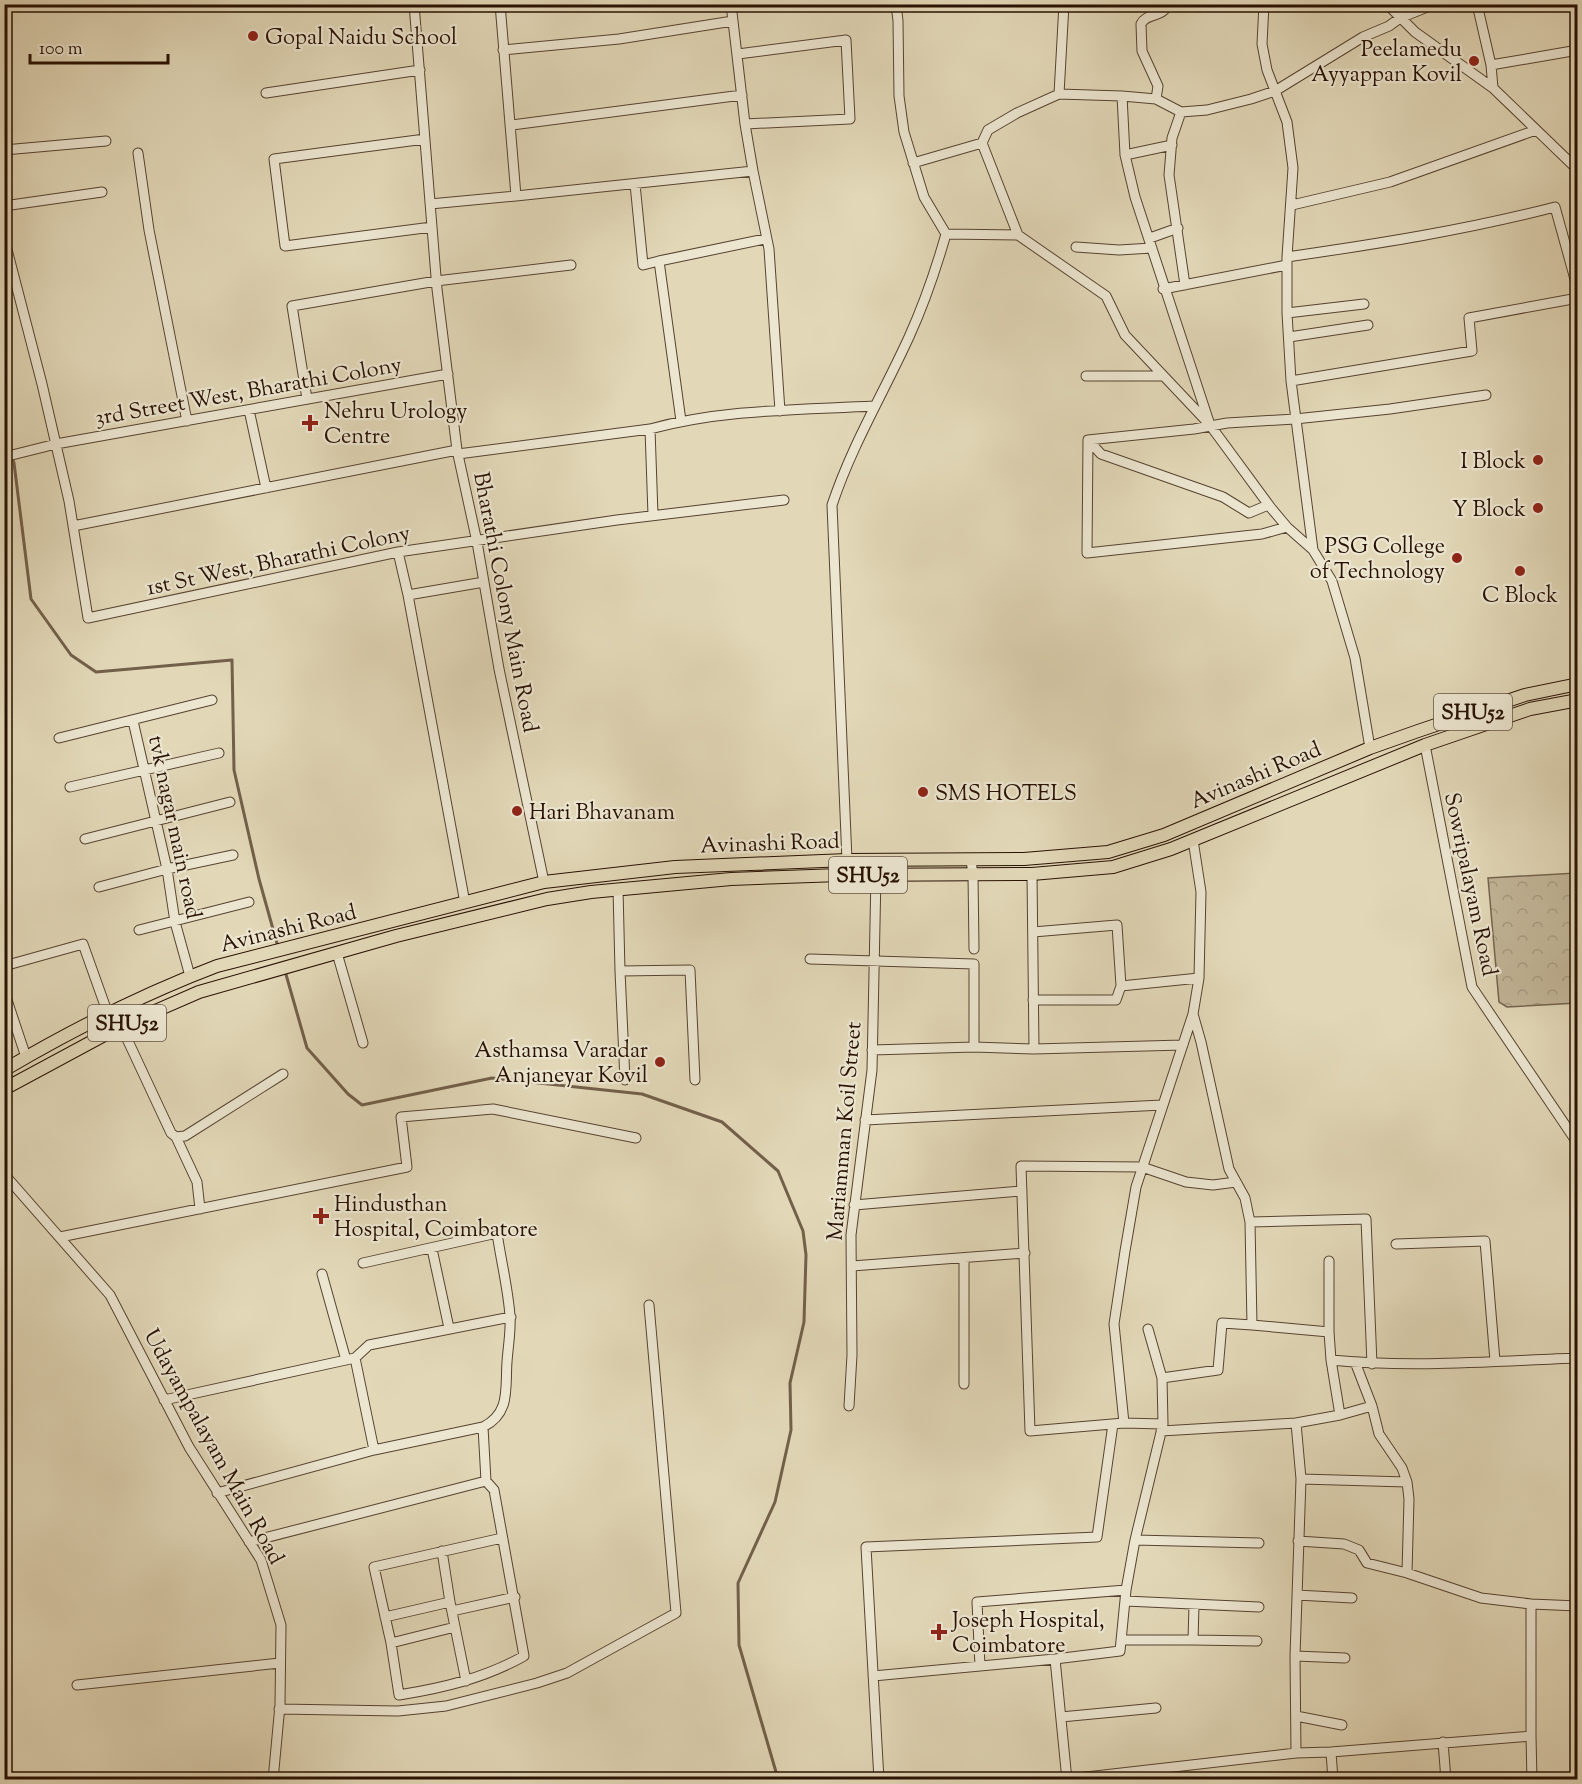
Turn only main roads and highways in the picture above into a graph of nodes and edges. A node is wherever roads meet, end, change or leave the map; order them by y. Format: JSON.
{"nodes":[{"id":1,"x":1578,"y":684,"type":"edge"},
{"id":2,"x":1578,"y":700,"type":"edge"},
{"id":3,"x":1007,"y":860,"type":"junction"},
{"id":4,"x":1008,"y":875,"type":"junction"},
{"id":5,"x":4,"y":1070,"type":"edge"},
{"id":6,"x":4,"y":1089,"type":"edge"}],
"edges":[{"from":1,"to":3,"type":"main road","name":"Avinashi Road","number":"SHU52"},
{"from":2,"to":4,"type":"main road","name":"Avinashi Road","number":"SHU52"},
{"from":3,"to":4,"type":"main road"},
{"from":3,"to":5,"type":"main road","name":"Avinashi Road","number":"SHU52"},
{"from":4,"to":6,"type":"main road","name":"Avinashi Road","number":"SHU52"}]}
